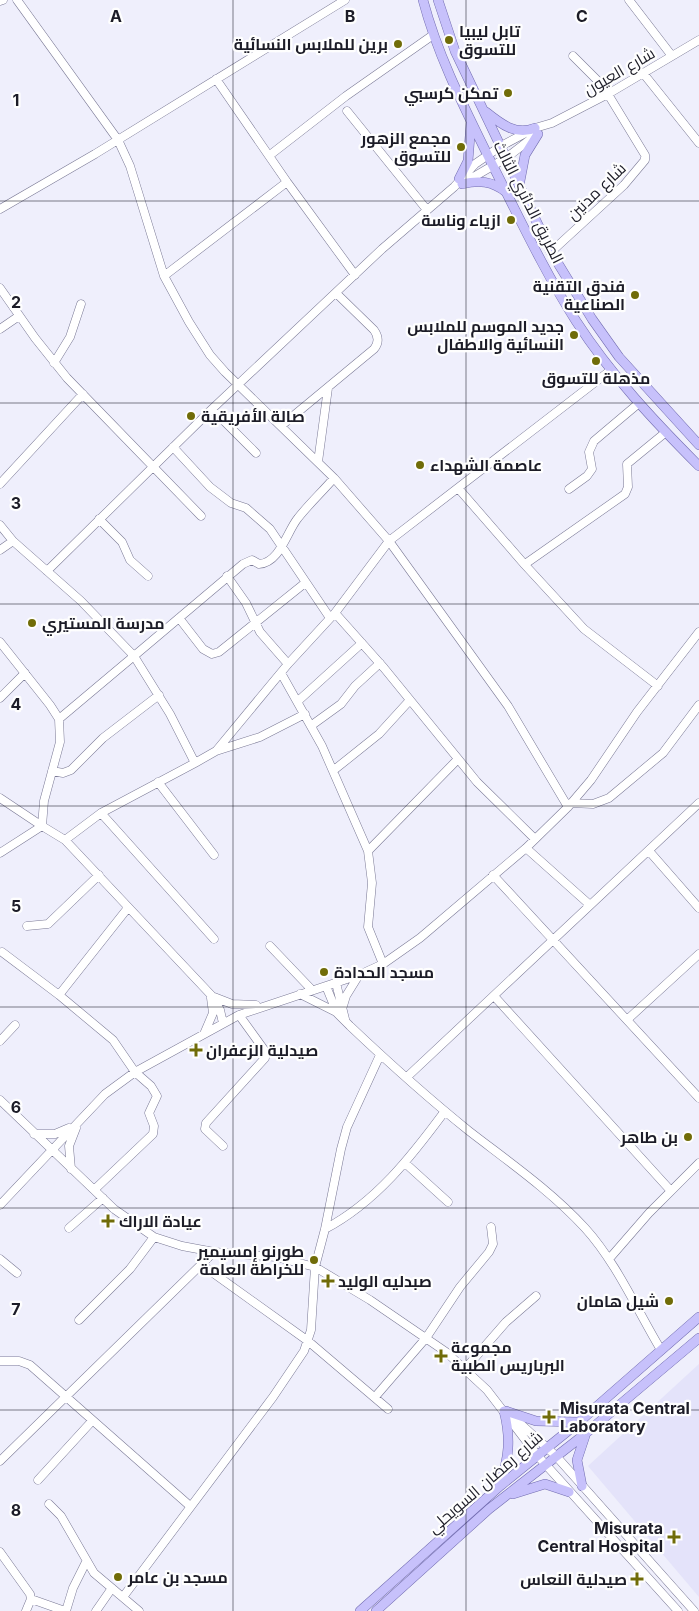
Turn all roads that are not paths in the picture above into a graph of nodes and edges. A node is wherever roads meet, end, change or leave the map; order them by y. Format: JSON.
{"nodes":[{"id":1,"x":17,"y":0,"type":"edge"},
{"id":2,"x":345,"y":0,"type":"edge"},
{"id":3,"x":423,"y":0,"type":"edge"},
{"id":4,"x":438,"y":0,"type":"edge"},
{"id":5,"x":629,"y":0,"type":"edge"},
{"id":6,"x":433,"y":35,"type":"junction"},
{"id":7,"x":699,"y":40,"type":"edge"},
{"id":8,"x":572,"y":56,"type":"dead end"},
{"id":9,"x":672,"y":56,"type":"junction"},
{"id":10,"x":643,"y":73,"type":"junction"},
{"id":11,"x":216,"y":79,"type":"junction"},
{"id":12,"x":608,"y":94,"type":"junction"},
{"id":13,"x":484,"y":110,"type":"junction"},
{"id":14,"x":347,"y":111,"type":"dead end"},
{"id":15,"x":469,"y":116,"type":"junction"},
{"id":16,"x":536,"y":131,"type":"junction"},
{"id":17,"x":118,"y":140,"type":"junction"},
{"id":18,"x":699,"y":143,"type":"edge"},
{"id":19,"x":501,"y":146,"type":"junction"},
{"id":20,"x":488,"y":154,"type":"junction"},
{"id":21,"x":270,"y":156,"type":"junction"},
{"id":22,"x":506,"y":158,"type":"junction"},
{"id":23,"x":493,"y":165,"type":"junction"},
{"id":24,"x":287,"y":182,"type":"junction"},
{"id":25,"x":458,"y":183,"type":"junction"},
{"id":26,"x":519,"y":188,"type":"junction"},
{"id":27,"x":506,"y":192,"type":"junction"},
{"id":28,"x":0,"y":209,"type":"edge"},
{"id":29,"x":426,"y":210,"type":"junction"},
{"id":30,"x":551,"y":252,"type":"junction"},
{"id":31,"x":355,"y":275,"type":"junction"},
{"id":32,"x":164,"y":276,"type":"junction"},
{"id":33,"x":0,"y":288,"type":"edge"},
{"id":34,"x":336,"y":293,"type":"junction"},
{"id":35,"x":82,"y":304,"type":"dead end"},
{"id":36,"x":19,"y":316,"type":"junction"},
{"id":37,"x":0,"y":330,"type":"edge"},
{"id":38,"x":54,"y":364,"type":"junction"},
{"id":39,"x":611,"y":370,"type":"junction"},
{"id":40,"x":239,"y":384,"type":"junction"},
{"id":41,"x":328,"y":388,"type":"junction"},
{"id":42,"x":83,"y":394,"type":"junction"},
{"id":43,"x":639,"y":404,"type":"junction"},
{"id":44,"x":212,"y":409,"type":"junction"},
{"id":45,"x":281,"y":426,"type":"junction"},
{"id":46,"x":666,"y":432,"type":"junction"},
{"id":47,"x":699,"y":445,"type":"edge"},
{"id":48,"x":173,"y":447,"type":"junction"},
{"id":49,"x":256,"y":453,"type":"dead end"},
{"id":50,"x":318,"y":462,"type":"junction"},
{"id":51,"x":699,"y":466,"type":"edge"},
{"id":52,"x":153,"y":468,"type":"junction"},
{"id":53,"x":334,"y":478,"type":"junction"},
{"id":54,"x":0,"y":484,"type":"edge"},
{"id":55,"x":458,"y":488,"type":"junction"},
{"id":56,"x":569,"y":489,"type":"dead end"},
{"id":57,"x":200,"y":516,"type":"dead end"},
{"id":58,"x":99,"y":519,"type":"junction"},
{"id":59,"x":0,"y":525,"type":"edge"},
{"id":60,"x":13,"y":540,"type":"junction"},
{"id":61,"x":389,"y":541,"type":"junction"},
{"id":62,"x":283,"y":545,"type":"junction"},
{"id":63,"x":0,"y":550,"type":"edge"},
{"id":64,"x":528,"y":562,"type":"dead end"},
{"id":65,"x":48,"y":571,"type":"junction"},
{"id":66,"x":148,"y":576,"type":"dead end"},
{"id":67,"x":227,"y":576,"type":"junction"},
{"id":68,"x":305,"y":583,"type":"junction"},
{"id":69,"x":332,"y":616,"type":"junction"},
{"id":70,"x":179,"y":618,"type":"junction"},
{"id":71,"x":256,"y":624,"type":"junction"},
{"id":72,"x":699,"y":632,"type":"edge"},
{"id":73,"x":0,"y":642,"type":"edge"},
{"id":74,"x":362,"y":643,"type":"junction"},
{"id":75,"x":134,"y":656,"type":"junction"},
{"id":76,"x":380,"y":663,"type":"junction"},
{"id":77,"x":288,"y":664,"type":"junction"},
{"id":78,"x":25,"y":673,"type":"junction"},
{"id":79,"x":281,"y":673,"type":"junction"},
{"id":80,"x":658,"y":686,"type":"junction"},
{"id":81,"x":159,"y":695,"type":"junction"},
{"id":82,"x":0,"y":698,"type":"edge"},
{"id":83,"x":410,"y":700,"type":"junction"},
{"id":84,"x":298,"y":701,"type":"junction"},
{"id":85,"x":699,"y":705,"type":"edge"},
{"id":86,"x":305,"y":714,"type":"junction"},
{"id":87,"x":59,"y":720,"type":"junction"},
{"id":88,"x":312,"y":725,"type":"junction"},
{"id":89,"x":216,"y":752,"type":"junction"},
{"id":90,"x":458,"y":759,"type":"junction"},
{"id":91,"x":194,"y":763,"type":"junction"},
{"id":92,"x":334,"y":770,"type":"junction"},
{"id":93,"x":52,"y":771,"type":"junction"},
{"id":94,"x":158,"y":782,"type":"junction"},
{"id":95,"x":0,"y":798,"type":"edge"},
{"id":96,"x":699,"y":803,"type":"edge"},
{"id":97,"x":570,"y":805,"type":"junction"},
{"id":98,"x":102,"y":813,"type":"junction"},
{"id":99,"x":42,"y":826,"type":"junction"},
{"id":100,"x":535,"y":839,"type":"junction"},
{"id":101,"x":65,"y":840,"type":"junction"},
{"id":102,"x":526,"y":848,"type":"junction"},
{"id":103,"x":368,"y":850,"type":"junction"},
{"id":104,"x":649,"y":851,"type":"junction"},
{"id":105,"x":0,"y":853,"type":"edge"},
{"id":106,"x":214,"y":855,"type":"dead end"},
{"id":107,"x":99,"y":875,"type":"junction"},
{"id":108,"x":493,"y":875,"type":"junction"},
{"id":109,"x":590,"y":905,"type":"junction"},
{"id":110,"x":127,"y":908,"type":"junction"},
{"id":111,"x":699,"y":908,"type":"edge"},
{"id":112,"x":27,"y":926,"type":"dead end"},
{"id":113,"x":214,"y":938,"type":"dead end"},
{"id":114,"x":552,"y":940,"type":"junction"},
{"id":115,"x":270,"y":946,"type":"dead end"},
{"id":116,"x":2,"y":952,"type":"dead end"},
{"id":117,"x":699,"y":954,"type":"edge"},
{"id":118,"x":383,"y":964,"type":"junction"},
{"id":119,"x":359,"y":975,"type":"junction"},
{"id":120,"x":336,"y":983,"type":"junction"},
{"id":121,"x":326,"y":986,"type":"junction"},
{"id":122,"x":312,"y":990,"type":"junction"},
{"id":123,"x":210,"y":994,"type":"junction"},
{"id":124,"x":300,"y":994,"type":"junction"},
{"id":125,"x":59,"y":995,"type":"junction"},
{"id":126,"x":494,"y":996,"type":"junction"},
{"id":127,"x":263,"y":1005,"type":"junction"},
{"id":128,"x":340,"y":1012,"type":"junction"},
{"id":129,"x":239,"y":1015,"type":"junction"},
{"id":130,"x":628,"y":1019,"type":"junction"},
{"id":131,"x":223,"y":1023,"type":"junction"},
{"id":132,"x":15,"y":1025,"type":"dead end"},
{"id":133,"x":204,"y":1035,"type":"junction"},
{"id":134,"x":0,"y":1041,"type":"edge"},
{"id":135,"x":380,"y":1055,"type":"junction"},
{"id":136,"x":135,"y":1072,"type":"junction"},
{"id":137,"x":407,"y":1077,"type":"junction"},
{"id":138,"x":699,"y":1098,"type":"edge"},
{"id":139,"x":0,"y":1100,"type":"edge"},
{"id":140,"x":445,"y":1111,"type":"junction"},
{"id":141,"x":78,"y":1122,"type":"junction"},
{"id":142,"x":34,"y":1134,"type":"junction"},
{"id":143,"x":223,"y":1146,"type":"dead end"},
{"id":144,"x":51,"y":1150,"type":"junction"},
{"id":145,"x":405,"y":1163,"type":"junction"},
{"id":146,"x":699,"y":1163,"type":"edge"},
{"id":147,"x":71,"y":1169,"type":"junction"},
{"id":148,"x":94,"y":1190,"type":"junction"},
{"id":149,"x":670,"y":1191,"type":"junction"},
{"id":150,"x":102,"y":1198,"type":"junction"},
{"id":151,"x":448,"y":1202,"type":"dead end"},
{"id":152,"x":0,"y":1205,"type":"edge"},
{"id":153,"x":491,"y":1227,"type":"dead end"},
{"id":154,"x":68,"y":1228,"type":"dead end"},
{"id":155,"x":325,"y":1229,"type":"junction"},
{"id":156,"x":154,"y":1237,"type":"junction"},
{"id":157,"x":214,"y":1252,"type":"junction"},
{"id":158,"x":0,"y":1258,"type":"edge"},
{"id":159,"x":609,"y":1259,"type":"junction"},
{"id":160,"x":202,"y":1265,"type":"junction"},
{"id":161,"x":315,"y":1267,"type":"junction"},
{"id":162,"x":16,"y":1273,"type":"dead end"},
{"id":163,"x":536,"y":1296,"type":"dead end"},
{"id":164,"x":699,"y":1317,"type":"edge"},
{"id":165,"x":79,"y":1320,"type":"dead end"},
{"id":166,"x":426,"y":1338,"type":"junction"},
{"id":167,"x":699,"y":1338,"type":"edge"},
{"id":168,"x":308,"y":1341,"type":"junction"},
{"id":169,"x":661,"y":1350,"type":"junction"},
{"id":170,"x":0,"y":1361,"type":"edge"},
{"id":171,"x":466,"y":1369,"type":"junction"},
{"id":172,"x":375,"y":1397,"type":"junction"},
{"id":173,"x":66,"y":1398,"type":"junction"},
{"id":174,"x":388,"y":1409,"type":"dead end"},
{"id":175,"x":504,"y":1410,"type":"junction"},
{"id":176,"x":92,"y":1421,"type":"junction"},
{"id":177,"x":579,"y":1422,"type":"junction"},
{"id":178,"x":586,"y":1434,"type":"junction"},
{"id":179,"x":547,"y":1447,"type":"junction"},
{"id":180,"x":537,"y":1455,"type":"junction"},
{"id":181,"x":556,"y":1456,"type":"junction"},
{"id":182,"x":0,"y":1461,"type":"edge"},
{"id":183,"x":545,"y":1464,"type":"junction"},
{"id":184,"x":38,"y":1480,"type":"dead end"},
{"id":185,"x":500,"y":1486,"type":"junction"},
{"id":186,"x":582,"y":1486,"type":"junction"},
{"id":187,"x":569,"y":1492,"type":"junction"},
{"id":188,"x":505,"y":1497,"type":"junction"},
{"id":189,"x":49,"y":1504,"type":"dead end"},
{"id":190,"x":190,"y":1506,"type":"junction"},
{"id":191,"x":634,"y":1542,"type":"junction"},
{"id":192,"x":623,"y":1550,"type":"junction"},
{"id":193,"x":0,"y":1552,"type":"edge"},
{"id":194,"x":86,"y":1562,"type":"junction"},
{"id":195,"x":112,"y":1588,"type":"junction"},
{"id":196,"x":123,"y":1597,"type":"junction"},
{"id":197,"x":31,"y":1599,"type":"junction"},
{"id":198,"x":26,"y":1611,"type":"edge"},
{"id":199,"x":66,"y":1611,"type":"edge"},
{"id":200,"x":96,"y":1611,"type":"edge"},
{"id":201,"x":139,"y":1611,"type":"edge"},
{"id":202,"x":360,"y":1611,"type":"edge"},
{"id":203,"x":376,"y":1611,"type":"edge"},
{"id":204,"x":678,"y":1611,"type":"edge"},
{"id":205,"x":694,"y":1611,"type":"edge"}],
"edges":[{"from":1,"to":17,"type":"street"},
{"from":2,"to":11,"type":"street"},
{"from":3,"to":6,"type":"main road","name":"الطريق الدائري الثالث"},
{"from":4,"to":13,"type":"main road","name":"الطريق الدائري الثالث"},
{"from":5,"to":9,"type":"street"},
{"from":6,"to":15,"type":"main road","name":"الطريق الدائري الثالث"},
{"from":6,"to":21,"type":"street"},
{"from":7,"to":9,"type":"street","name":"شارع العيون"},
{"from":8,"to":12,"type":"street"},
{"from":9,"to":10,"type":"street","name":"شارع العيون"},
{"from":10,"to":12,"type":"street","name":"شارع العيون"},
{"from":10,"to":18,"type":"street"},
{"from":11,"to":17,"type":"street"},
{"from":11,"to":21,"type":"street"},
{"from":12,"to":16,"type":"street","name":"شارع العيون"},
{"from":12,"to":30,"type":"street","name":"شارع مدنين"},
{"from":13,"to":16,"type":"main road"},
{"from":13,"to":19,"type":"main road","name":"الطريق الدائري الثالث"},
{"from":14,"to":29,"type":"street"},
{"from":15,"to":20,"type":"main road","name":"الطريق الدائري الثالث"},
{"from":15,"to":25,"type":"main road"},
{"from":16,"to":19,"type":"street"},
{"from":16,"to":22,"type":"street"},
{"from":16,"to":26,"type":"main road"},
{"from":17,"to":28,"type":"street"},
{"from":17,"to":32,"type":"street"},
{"from":19,"to":20,"type":"street"},
{"from":19,"to":22,"type":"main road","name":"الطريق الدائري الثالث"},
{"from":20,"to":23,"type":"main road","name":"الطريق الدائري الثالث"},
{"from":20,"to":25,"type":"street"},
{"from":21,"to":24,"type":"street"},
{"from":22,"to":23,"type":"street"},
{"from":22,"to":26,"type":"main road","name":"الطريق الدائري الثالث"},
{"from":23,"to":25,"type":"street"},
{"from":23,"to":27,"type":"main road","name":"الطريق الدائري الثالث"},
{"from":24,"to":31,"type":"street"},
{"from":24,"to":32,"type":"street"},
{"from":25,"to":27,"type":"main road"},
{"from":25,"to":29,"type":"street"},
{"from":26,"to":30,"type":"main road","name":"الطريق الدائري الثالث"},
{"from":27,"to":39,"type":"main road","name":"الطريق الدائري الثالث"},
{"from":29,"to":31,"type":"street"},
{"from":30,"to":47,"type":"main road","name":"الطريق الدائري الثالث"},
{"from":31,"to":34,"type":"street"},
{"from":32,"to":40,"type":"street"},
{"from":33,"to":36,"type":"street"},
{"from":34,"to":40,"type":"street"},
{"from":34,"to":41,"type":"street"},
{"from":35,"to":38,"type":"street"},
{"from":36,"to":37,"type":"street"},
{"from":36,"to":38,"type":"street"},
{"from":38,"to":42,"type":"street"},
{"from":39,"to":43,"type":"main road","name":"الطريق الدائري الثالث"},
{"from":39,"to":55,"type":"street"},
{"from":40,"to":44,"type":"street"},
{"from":40,"to":45,"type":"street"},
{"from":41,"to":45,"type":"street"},
{"from":41,"to":50,"type":"street"},
{"from":42,"to":52,"type":"street"},
{"from":42,"to":54,"type":"street"},
{"from":43,"to":46,"type":"main road","name":"الطريق الدائري الثالث"},
{"from":43,"to":56,"type":"street"},
{"from":44,"to":48,"type":"street"},
{"from":44,"to":49,"type":"street"},
{"from":45,"to":50,"type":"street"},
{"from":46,"to":51,"type":"main road","name":"الطريق الدائري الثالث"},
{"from":46,"to":64,"type":"street"},
{"from":48,"to":52,"type":"street"},
{"from":48,"to":62,"type":"street"},
{"from":50,"to":53,"type":"street"},
{"from":52,"to":57,"type":"street"},
{"from":52,"to":58,"type":"street"},
{"from":53,"to":61,"type":"street"},
{"from":53,"to":62,"type":"street"},
{"from":55,"to":61,"type":"street"},
{"from":55,"to":80,"type":"street"},
{"from":58,"to":65,"type":"street"},
{"from":58,"to":66,"type":"street"},
{"from":59,"to":60,"type":"street"},
{"from":60,"to":63,"type":"street"},
{"from":60,"to":65,"type":"street"},
{"from":61,"to":69,"type":"street"},
{"from":61,"to":97,"type":"street"},
{"from":62,"to":67,"type":"street"},
{"from":62,"to":68,"type":"street"},
{"from":65,"to":75,"type":"street"},
{"from":67,"to":70,"type":"street"},
{"from":67,"to":71,"type":"street"},
{"from":68,"to":69,"type":"street"},
{"from":68,"to":71,"type":"street"},
{"from":69,"to":74,"type":"street"},
{"from":69,"to":77,"type":"street"},
{"from":70,"to":71,"type":"street"},
{"from":70,"to":75,"type":"street"},
{"from":71,"to":77,"type":"street"},
{"from":72,"to":80,"type":"street"},
{"from":73,"to":78,"type":"street"},
{"from":74,"to":76,"type":"street"},
{"from":74,"to":84,"type":"street"},
{"from":75,"to":81,"type":"street"},
{"from":75,"to":87,"type":"street"},
{"from":76,"to":83,"type":"street"},
{"from":76,"to":88,"type":"street"},
{"from":77,"to":79,"type":"street"},
{"from":78,"to":82,"type":"street"},
{"from":78,"to":87,"type":"street"},
{"from":79,"to":84,"type":"street"},
{"from":79,"to":89,"type":"street"},
{"from":80,"to":97,"type":"street"},
{"from":81,"to":91,"type":"street"},
{"from":81,"to":93,"type":"street"},
{"from":83,"to":90,"type":"street"},
{"from":83,"to":92,"type":"street"},
{"from":84,"to":86,"type":"street"},
{"from":85,"to":97,"type":"street"},
{"from":86,"to":88,"type":"street"},
{"from":86,"to":89,"type":"street"},
{"from":87,"to":93,"type":"street"},
{"from":88,"to":92,"type":"street"},
{"from":89,"to":91,"type":"street"},
{"from":90,"to":100,"type":"street"},
{"from":90,"to":103,"type":"street"},
{"from":91,"to":94,"type":"street"},
{"from":92,"to":103,"type":"street"},
{"from":93,"to":99,"type":"street"},
{"from":94,"to":98,"type":"street"},
{"from":94,"to":106,"type":"street"},
{"from":95,"to":99,"type":"street"},
{"from":96,"to":104,"type":"street"},
{"from":97,"to":100,"type":"street"},
{"from":98,"to":101,"type":"street"},
{"from":98,"to":113,"type":"street"},
{"from":99,"to":101,"type":"street"},
{"from":99,"to":105,"type":"street"},
{"from":100,"to":102,"type":"street"},
{"from":101,"to":107,"type":"street"},
{"from":102,"to":108,"type":"street"},
{"from":102,"to":109,"type":"street"},
{"from":103,"to":118,"type":"street"},
{"from":104,"to":109,"type":"street"},
{"from":104,"to":111,"type":"street"},
{"from":107,"to":110,"type":"street"},
{"from":107,"to":112,"type":"street"},
{"from":108,"to":114,"type":"street"},
{"from":108,"to":118,"type":"street"},
{"from":109,"to":114,"type":"street"},
{"from":110,"to":123,"type":"street"},
{"from":110,"to":125,"type":"street"},
{"from":114,"to":126,"type":"street"},
{"from":114,"to":130,"type":"street"},
{"from":115,"to":122,"type":"street"},
{"from":116,"to":125,"type":"street"},
{"from":117,"to":130,"type":"street"},
{"from":118,"to":119,"type":"street"},
{"from":119,"to":120,"type":"street"},
{"from":119,"to":128,"type":"street"},
{"from":120,"to":121,"type":"street"},
{"from":120,"to":128,"type":"street"},
{"from":121,"to":122,"type":"street"},
{"from":121,"to":128,"type":"street"},
{"from":122,"to":124,"type":"street"},
{"from":123,"to":127,"type":"street"},
{"from":123,"to":131,"type":"street"},
{"from":123,"to":133,"type":"street"},
{"from":124,"to":127,"type":"street"},
{"from":124,"to":128,"type":"street"},
{"from":125,"to":136,"type":"street"},
{"from":126,"to":137,"type":"street"},
{"from":126,"to":149,"type":"street"},
{"from":127,"to":129,"type":"street"},
{"from":128,"to":135,"type":"street"},
{"from":129,"to":131,"type":"street"},
{"from":129,"to":143,"type":"street"},
{"from":130,"to":138,"type":"street"},
{"from":131,"to":133,"type":"street"},
{"from":132,"to":134,"type":"street"},
{"from":133,"to":136,"type":"street"},
{"from":135,"to":137,"type":"street"},
{"from":135,"to":155,"type":"street"},
{"from":136,"to":141,"type":"street"},
{"from":136,"to":148,"type":"street"},
{"from":137,"to":140,"type":"street"},
{"from":139,"to":142,"type":"street"},
{"from":140,"to":145,"type":"street"},
{"from":140,"to":159,"type":"street"},
{"from":141,"to":142,"type":"street"},
{"from":141,"to":144,"type":"street"},
{"from":141,"to":147,"type":"street"},
{"from":142,"to":144,"type":"street"},
{"from":144,"to":147,"type":"street"},
{"from":144,"to":152,"type":"street"},
{"from":145,"to":151,"type":"street"},
{"from":145,"to":155,"type":"street"},
{"from":146,"to":149,"type":"street"},
{"from":147,"to":148,"type":"street"},
{"from":148,"to":150,"type":"street"},
{"from":149,"to":159,"type":"street"},
{"from":150,"to":154,"type":"street"},
{"from":150,"to":156,"type":"street"},
{"from":153,"to":166,"type":"street"},
{"from":155,"to":161,"type":"street"},
{"from":156,"to":157,"type":"street"},
{"from":156,"to":165,"type":"street"},
{"from":157,"to":160,"type":"street"},
{"from":157,"to":161,"type":"street"},
{"from":158,"to":162,"type":"street"},
{"from":159,"to":169,"type":"street"},
{"from":160,"to":168,"type":"street"},
{"from":160,"to":173,"type":"street"},
{"from":161,"to":166,"type":"street"},
{"from":161,"to":168,"type":"street"},
{"from":163,"to":171,"type":"street"},
{"from":164,"to":169,"type":"main road","name":"شارع رمضان السويحلي"},
{"from":166,"to":171,"type":"street"},
{"from":166,"to":172,"type":"street"},
{"from":167,"to":178,"type":"main road","name":"شارع رمضان السويحلي"},
{"from":168,"to":172,"type":"street"},
{"from":168,"to":190,"type":"street"},
{"from":169,"to":177,"type":"main road","name":"شارع رمضان السويحلي"},
{"from":170,"to":173,"type":"street"},
{"from":171,"to":175,"type":"street"},
{"from":172,"to":174,"type":"street"},
{"from":173,"to":176,"type":"street"},
{"from":173,"to":182,"type":"street"},
{"from":175,"to":177,"type":"main road"},
{"from":175,"to":179,"type":"street"},
{"from":175,"to":180,"type":"street"},
{"from":175,"to":185,"type":"main road"},
{"from":176,"to":184,"type":"street"},
{"from":176,"to":190,"type":"street"},
{"from":177,"to":179,"type":"main road","name":"شارع رمضان السويحلي"},
{"from":178,"to":181,"type":"main road","name":"شارع رمضان السويحلي"},
{"from":178,"to":186,"type":"main road"},
{"from":179,"to":180,"type":"main road","name":"شارع رمضان السويحلي"},
{"from":179,"to":181,"type":"street"},
{"from":180,"to":183,"type":"street"},
{"from":180,"to":185,"type":"main road","name":"شارع رمضان السويحلي"},
{"from":181,"to":183,"type":"main road","name":"شارع رمضان السويحلي"},
{"from":181,"to":186,"type":"street"},
{"from":183,"to":187,"type":"street"},
{"from":183,"to":188,"type":"main road","name":"شارع رمضان السويحلي"},
{"from":185,"to":202,"type":"main road","name":"شارع رمضان السويحلي"},
{"from":186,"to":191,"type":"street"},
{"from":187,"to":188,"type":"main road"},
{"from":187,"to":192,"type":"street"},
{"from":188,"to":203,"type":"main road","name":"شارع رمضان السويحلي"},
{"from":189,"to":194,"type":"street"},
{"from":190,"to":196,"type":"street"},
{"from":191,"to":192,"type":"street"},
{"from":191,"to":205,"type":"street"},
{"from":192,"to":204,"type":"street"},
{"from":193,"to":197,"type":"street"},
{"from":194,"to":195,"type":"street"},
{"from":194,"to":199,"type":"street"},
{"from":195,"to":196,"type":"street"},
{"from":195,"to":200,"type":"street"},
{"from":196,"to":201,"type":"street"},
{"from":197,"to":198,"type":"street"},
{"from":197,"to":199,"type":"street"}]}
